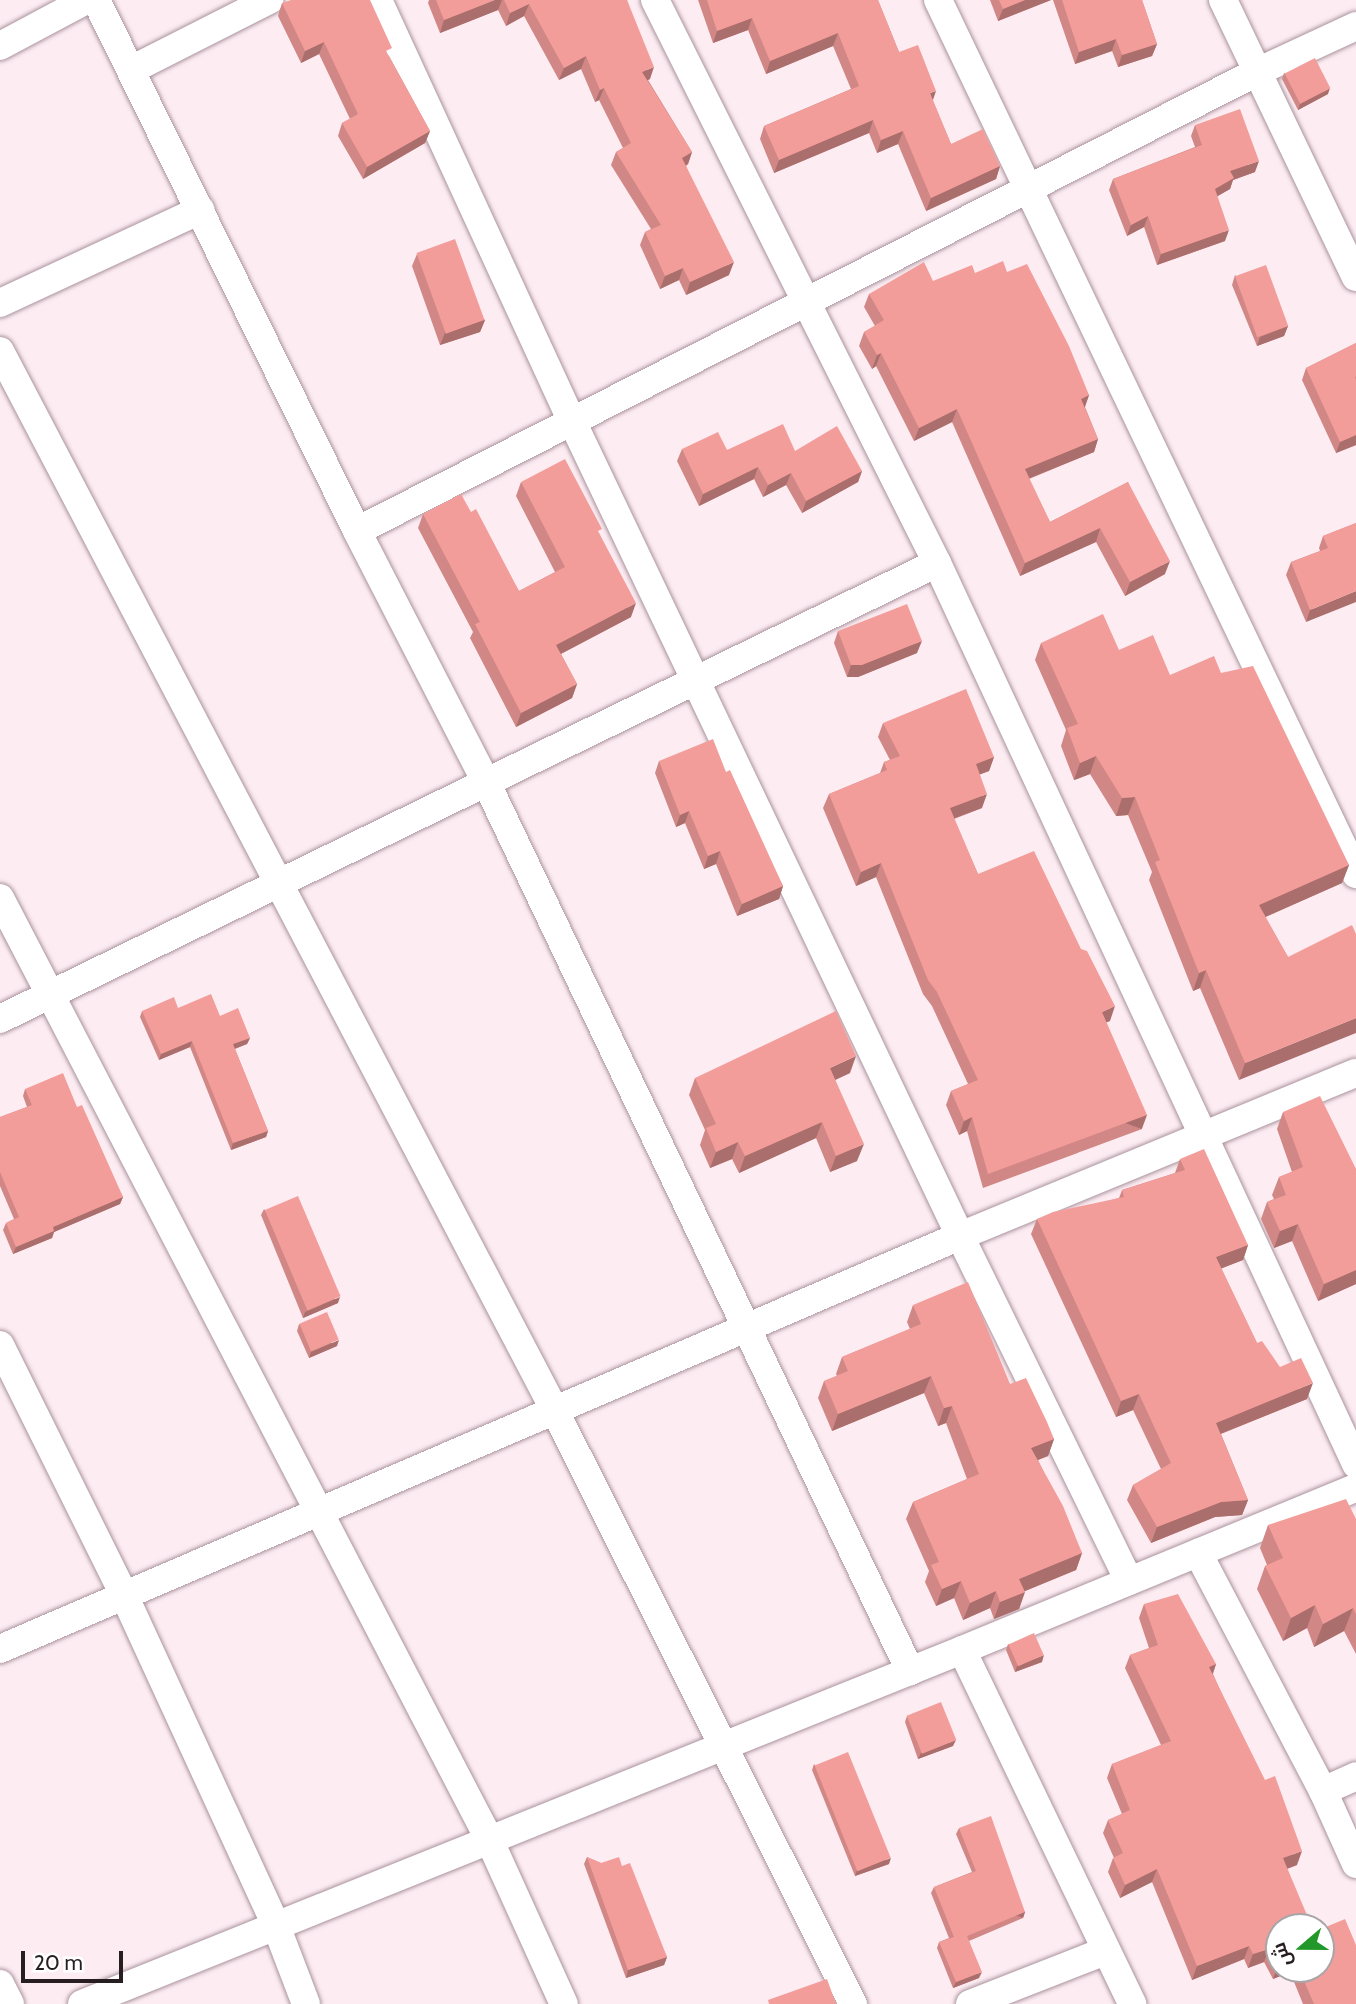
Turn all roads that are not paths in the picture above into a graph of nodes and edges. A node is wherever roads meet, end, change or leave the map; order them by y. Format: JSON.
{"nodes":[{"id":1,"x":86,"y":0,"type":"edge"},
{"id":2,"x":96,"y":0,"type":"edge"},
{"id":3,"x":269,"y":0,"type":"edge"},
{"id":4,"x":378,"y":0,"type":"edge"},
{"id":5,"x":655,"y":0,"type":"edge"},
{"id":6,"x":938,"y":0,"type":"edge"},
{"id":7,"x":1223,"y":0,"type":"edge"},
{"id":8,"x":1356,"y":26,"type":"edge"},
{"id":9,"x":0,"y":46,"type":"edge"},
{"id":10,"x":133,"y":69,"type":"junction"},
{"id":11,"x":1257,"y":72,"type":"junction"},
{"id":12,"x":1028,"y":191,"type":"junction"},
{"id":13,"x":200,"y":210,"type":"junction"},
{"id":14,"x":1356,"y":277,"type":"edge"},
{"id":15,"x":0,"y":303,"type":"edge"},
{"id":16,"x":805,"y":303,"type":"junction"},
{"id":17,"x":0,"y":351,"type":"edge"},
{"id":18,"x":572,"y":421,"type":"junction"},
{"id":19,"x":357,"y":531,"type":"junction"},
{"id":20,"x":937,"y":563,"type":"junction"},
{"id":21,"x":695,"y":678,"type":"junction"},
{"id":22,"x":487,"y":784,"type":"junction"},
{"id":23,"x":1356,"y":874,"type":"edge"},
{"id":24,"x":278,"y":881,"type":"junction"},
{"id":25,"x":0,"y":898,"type":"edge"},
{"id":26,"x":50,"y":996,"type":"junction"},
{"id":27,"x":0,"y":1019,"type":"edge"},
{"id":28,"x":1356,"y":1073,"type":"edge"},
{"id":29,"x":1205,"y":1136,"type":"junction"},
{"id":30,"x":960,"y":1236,"type":"junction"},
{"id":31,"x":748,"y":1328,"type":"junction"},
{"id":32,"x":0,"y":1345,"type":"edge"},
{"id":33,"x":555,"y":1411,"type":"junction"},
{"id":34,"x":1356,"y":1464,"type":"edge"},
{"id":35,"x":1356,"y":1488,"type":"edge"},
{"id":36,"x":320,"y":1512,"type":"junction"},
{"id":37,"x":1198,"y":1553,"type":"junction"},
{"id":38,"x":1129,"y":1581,"type":"junction"},
{"id":39,"x":124,"y":1595,"type":"junction"},
{"id":40,"x":0,"y":1649,"type":"edge"},
{"id":41,"x":962,"y":1650,"type":"junction"},
{"id":42,"x":910,"y":1671,"type":"junction"},
{"id":43,"x":722,"y":1745,"type":"junction"},
{"id":44,"x":1356,"y":1776,"type":"edge"},
{"id":45,"x":1322,"y":1791,"type":"junction"},
{"id":46,"x":489,"y":1839,"type":"junction"},
{"id":47,"x":1356,"y":1864,"type":"edge"},
{"id":48,"x":277,"y":1928,"type":"junction"},
{"id":49,"x":1105,"y":1951,"type":"junction"},
{"id":50,"x":0,"y":1984,"type":"edge"},
{"id":51,"x":10,"y":2004,"type":"edge"},
{"id":52,"x":82,"y":2004,"type":"edge"},
{"id":53,"x":306,"y":2004,"type":"edge"},
{"id":54,"x":564,"y":2004,"type":"edge"},
{"id":55,"x":853,"y":2004,"type":"edge"},
{"id":56,"x":970,"y":2004,"type":"edge"},
{"id":57,"x":1132,"y":2004,"type":"edge"}],
"edges":[{"from":1,"to":9,"type":"street"},
{"from":2,"to":10,"type":"street"},
{"from":3,"to":10,"type":"street"},
{"from":4,"to":18,"type":"street"},
{"from":5,"to":16,"type":"street"},
{"from":6,"to":12,"type":"street"},
{"from":7,"to":11,"type":"street"},
{"from":8,"to":11,"type":"street"},
{"from":10,"to":13,"type":"street"},
{"from":11,"to":12,"type":"street"},
{"from":11,"to":14,"type":"street"},
{"from":12,"to":16,"type":"street"},
{"from":12,"to":23,"type":"street"},
{"from":13,"to":15,"type":"street"},
{"from":13,"to":19,"type":"street"},
{"from":16,"to":18,"type":"street"},
{"from":16,"to":20,"type":"street"},
{"from":17,"to":24,"type":"street"},
{"from":18,"to":19,"type":"street"},
{"from":18,"to":21,"type":"street"},
{"from":19,"to":22,"type":"street"},
{"from":20,"to":21,"type":"street"},
{"from":20,"to":29,"type":"street"},
{"from":21,"to":22,"type":"street"},
{"from":21,"to":30,"type":"street"},
{"from":22,"to":24,"type":"street"},
{"from":22,"to":31,"type":"street"},
{"from":24,"to":26,"type":"street"},
{"from":24,"to":33,"type":"street"},
{"from":25,"to":26,"type":"street"},
{"from":26,"to":27,"type":"street"},
{"from":26,"to":36,"type":"street"},
{"from":28,"to":29,"type":"street"},
{"from":29,"to":30,"type":"street"},
{"from":29,"to":34,"type":"street"},
{"from":30,"to":31,"type":"street"},
{"from":30,"to":38,"type":"street"},
{"from":31,"to":33,"type":"street"},
{"from":31,"to":42,"type":"street"},
{"from":32,"to":39,"type":"street"},
{"from":33,"to":36,"type":"street"},
{"from":33,"to":43,"type":"street"},
{"from":35,"to":37,"type":"street"},
{"from":36,"to":39,"type":"street"},
{"from":36,"to":46,"type":"street"},
{"from":37,"to":38,"type":"street"},
{"from":37,"to":45,"type":"street"},
{"from":38,"to":41,"type":"street"},
{"from":39,"to":40,"type":"street"},
{"from":39,"to":48,"type":"street"},
{"from":41,"to":42,"type":"street"},
{"from":41,"to":49,"type":"street"},
{"from":42,"to":43,"type":"street"},
{"from":43,"to":46,"type":"street"},
{"from":43,"to":55,"type":"street"},
{"from":44,"to":45,"type":"street"},
{"from":45,"to":47,"type":"street"},
{"from":46,"to":48,"type":"street"},
{"from":46,"to":54,"type":"street"},
{"from":48,"to":52,"type":"street"},
{"from":48,"to":53,"type":"street"},
{"from":49,"to":56,"type":"street"},
{"from":49,"to":57,"type":"street"},
{"from":50,"to":51,"type":"street"}]}
